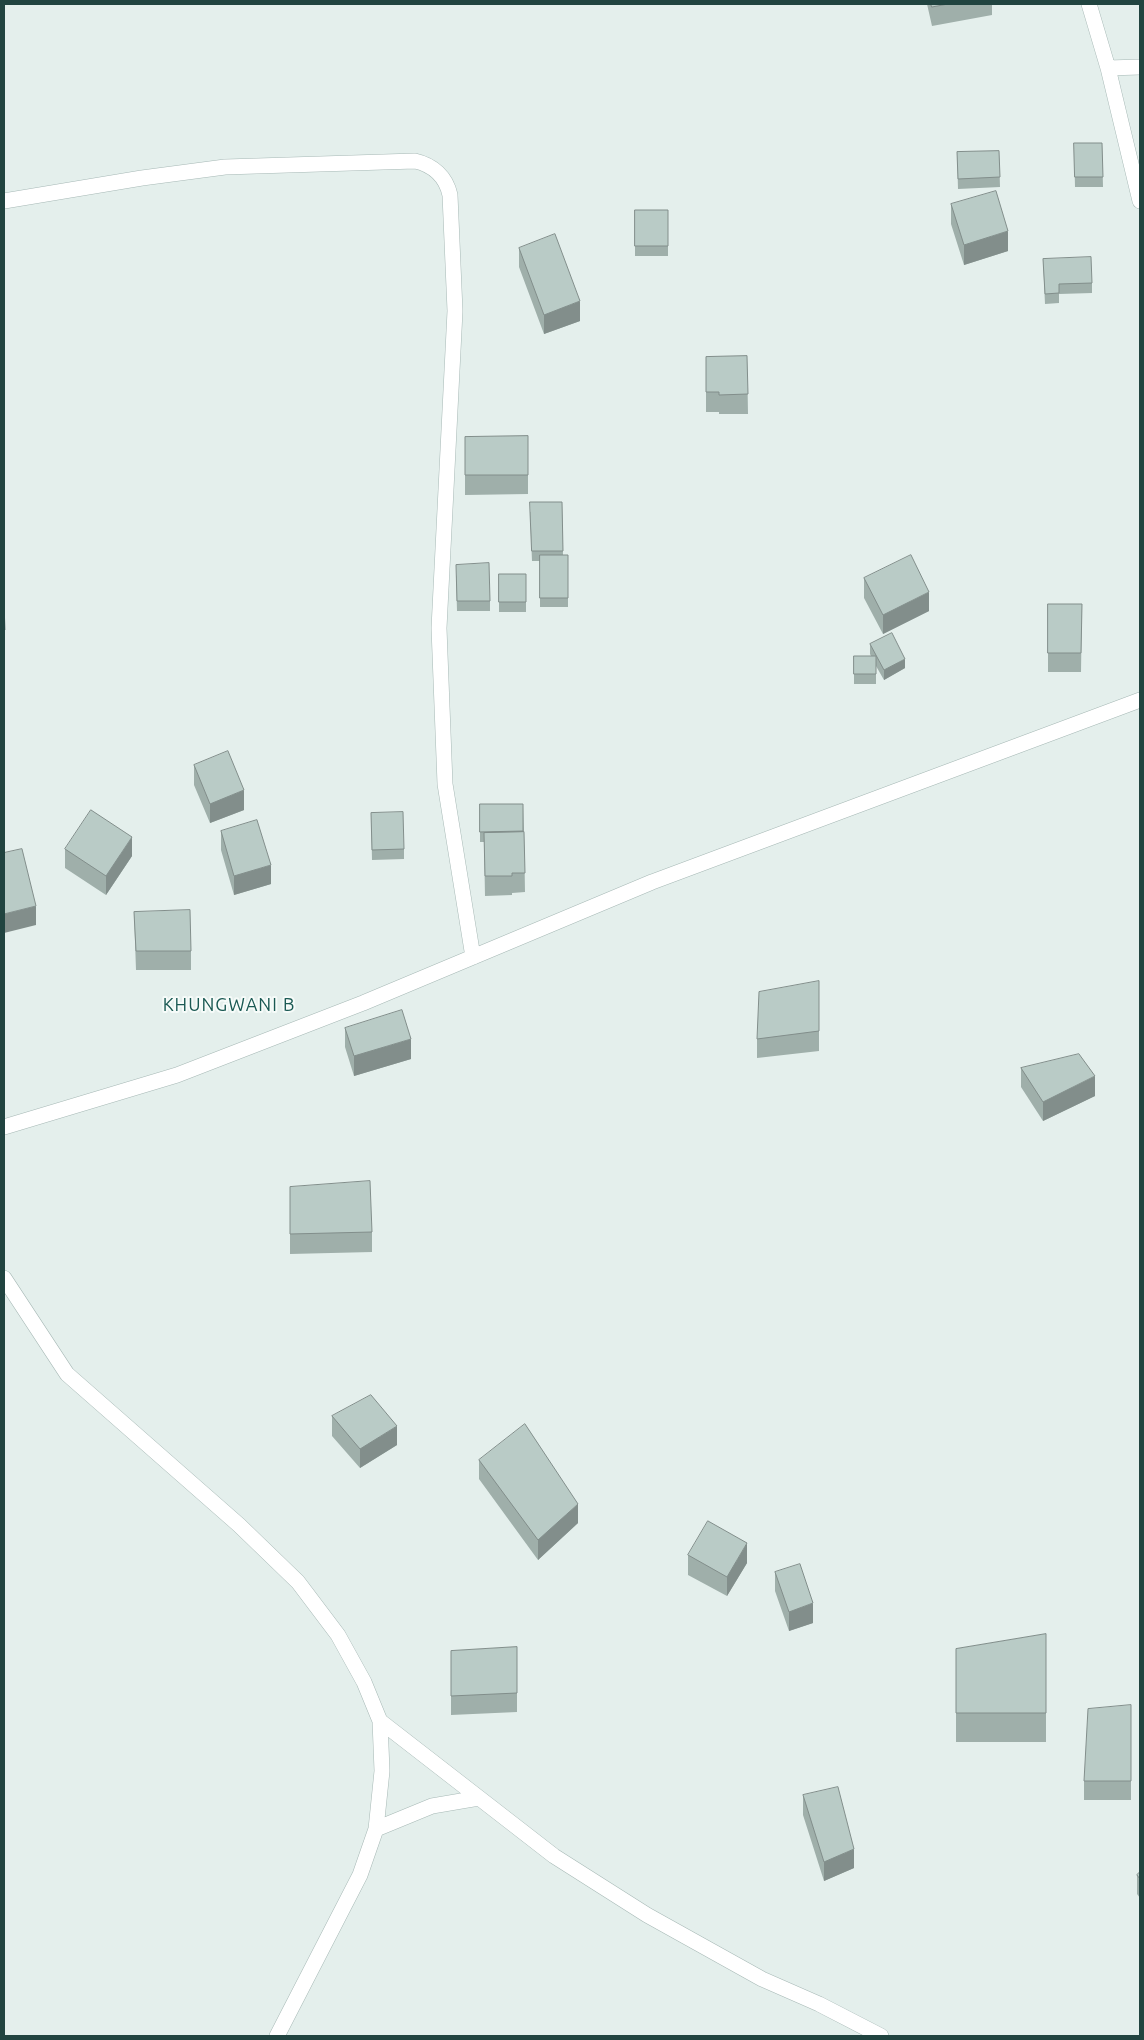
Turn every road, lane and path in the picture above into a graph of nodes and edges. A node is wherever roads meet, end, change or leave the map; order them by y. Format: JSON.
{"nodes":[{"id":1,"x":1089,"y":4,"type":"edge"},
{"id":2,"x":1140,"y":67,"type":"edge"},
{"id":3,"x":1108,"y":68,"type":"junction"},
{"id":4,"x":4,"y":201,"type":"edge"},
{"id":5,"x":1140,"y":201,"type":"edge"},
{"id":6,"x":1140,"y":700,"type":"edge"},
{"id":7,"x":473,"y":957,"type":"junction"},
{"id":8,"x":4,"y":1127,"type":"edge"},
{"id":9,"x":4,"y":1278,"type":"edge"},
{"id":10,"x":380,"y":1722,"type":"junction"},
{"id":11,"x":479,"y":1798,"type":"junction"},
{"id":12,"x":376,"y":1829,"type":"junction"},
{"id":13,"x":277,"y":2036,"type":"edge"},
{"id":14,"x":881,"y":2036,"type":"edge"}],
"edges":[{"from":1,"to":3,"type":"street"},
{"from":2,"to":3,"type":"street"},
{"from":3,"to":5,"type":"street"},
{"from":4,"to":7,"type":"street"},
{"from":6,"to":7,"type":"street"},
{"from":7,"to":8,"type":"street"},
{"from":9,"to":10,"type":"street"},
{"from":10,"to":11,"type":"street"},
{"from":10,"to":12,"type":"street"},
{"from":11,"to":12,"type":"street"},
{"from":11,"to":14,"type":"street"},
{"from":12,"to":13,"type":"street"}]}
